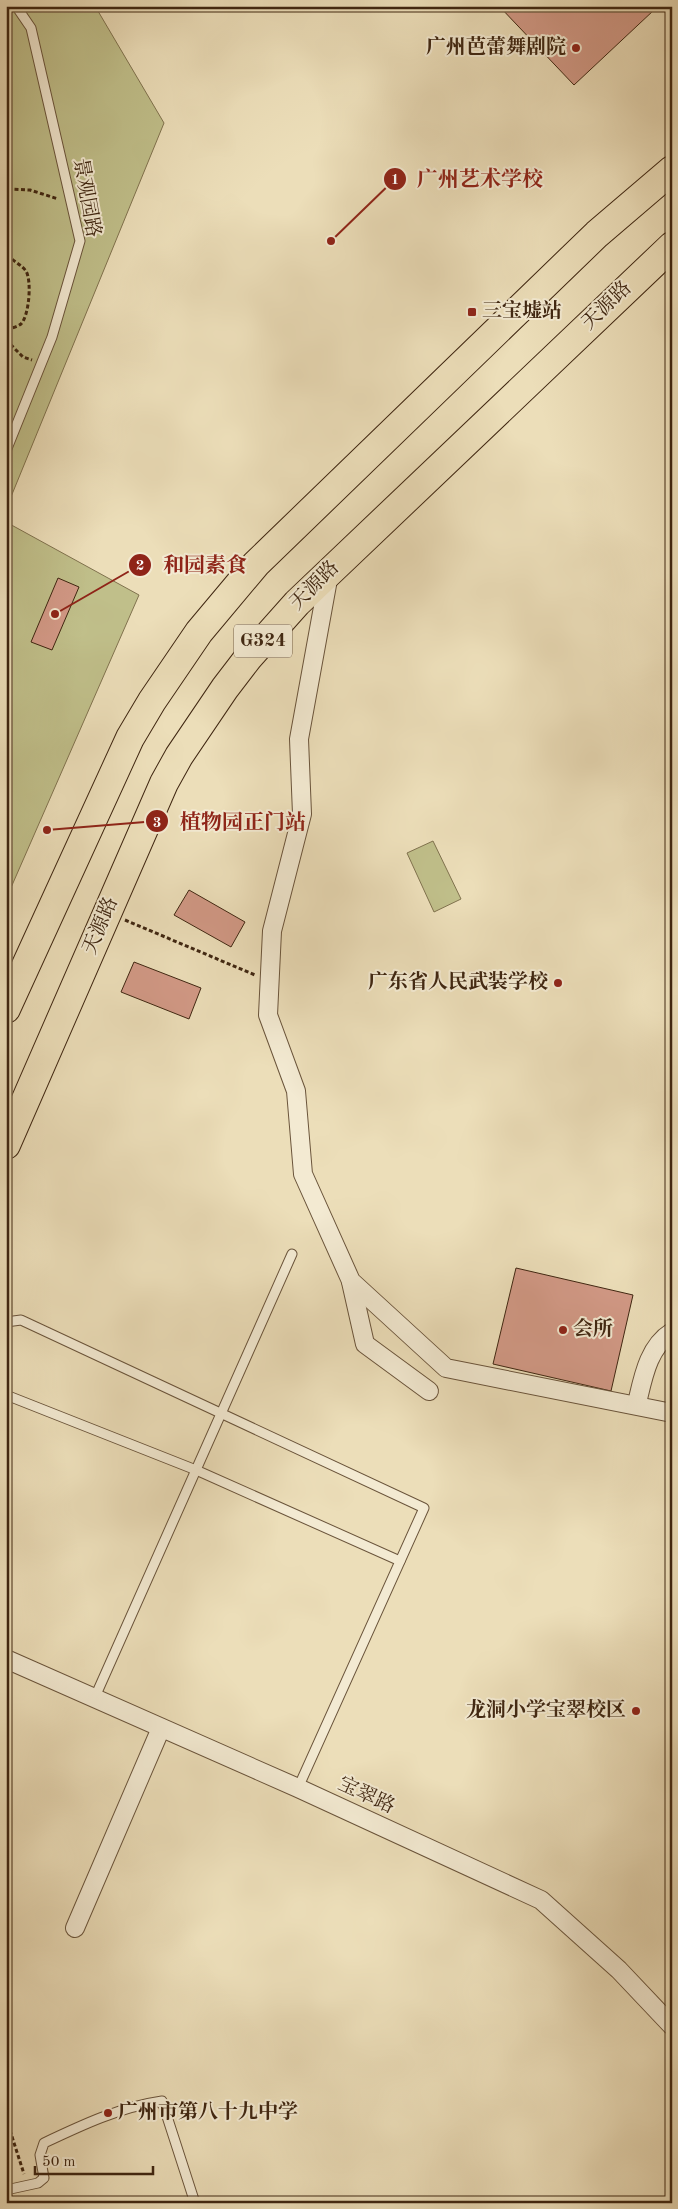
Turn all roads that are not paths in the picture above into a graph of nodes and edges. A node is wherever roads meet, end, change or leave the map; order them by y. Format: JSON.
{"nodes":[{"id":1,"x":16,"y":6,"type":"edge"},
{"id":2,"x":672,"y":170,"type":"edge"},
{"id":3,"x":672,"y":246,"type":"edge"},
{"id":4,"x":6,"y":451,"type":"edge"},
{"id":5,"x":330,"y":571,"type":"junction"},
{"id":6,"x":6,"y":1009,"type":"edge"},
{"id":7,"x":6,"y":1145,"type":"edge"},
{"id":8,"x":292,"y":1254,"type":"dead end"},
{"id":9,"x":351,"y":1281,"type":"junction"},
{"id":10,"x":6,"y":1322,"type":"edge"},
{"id":11,"x":672,"y":1332,"type":"edge"},
{"id":12,"x":430,"y":1391,"type":"dead end"},
{"id":13,"x":6,"y":1395,"type":"edge"},
{"id":14,"x":637,"y":1403,"type":"dead end"},
{"id":15,"x":672,"y":1412,"type":"edge"},
{"id":16,"x":221,"y":1415,"type":"junction"},
{"id":17,"x":196,"y":1470,"type":"junction"},
{"id":18,"x":400,"y":1560,"type":"junction"},
{"id":19,"x":6,"y":1658,"type":"edge"},
{"id":20,"x":95,"y":1697,"type":"junction"},
{"id":21,"x":161,"y":1728,"type":"junction"},
{"id":22,"x":298,"y":1788,"type":"junction"},
{"id":23,"x":75,"y":1928,"type":"dead end"},
{"id":24,"x":672,"y":2026,"type":"edge"},
{"id":25,"x":6,"y":2190,"type":"edge"},
{"id":26,"x":196,"y":2203,"type":"edge"}],
"edges":[{"from":1,"to":4,"type":"lane","name":"景观园路"},
{"from":2,"to":6,"type":"highway","number":"G324"},
{"from":3,"to":5,"type":"highway","name":"天源路","number":"G324"},
{"from":5,"to":7,"type":"highway","name":"天源路","number":"G324"},
{"from":5,"to":9,"type":"street"},
{"from":8,"to":16,"type":"lane"},
{"from":9,"to":12,"type":"street"},
{"from":9,"to":15,"type":"street"},
{"from":10,"to":16,"type":"lane"},
{"from":11,"to":14,"type":"street"},
{"from":13,"to":17,"type":"lane"},
{"from":16,"to":17,"type":"lane"},
{"from":16,"to":18,"type":"lane"},
{"from":17,"to":18,"type":"lane"},
{"from":17,"to":20,"type":"lane"},
{"from":18,"to":22,"type":"lane"},
{"from":19,"to":20,"type":"street","name":"宝翠路"},
{"from":20,"to":21,"type":"street","name":"宝翠路"},
{"from":21,"to":22,"type":"street","name":"宝翠路"},
{"from":21,"to":23,"type":"street"},
{"from":22,"to":24,"type":"street","name":"宝翠路"},
{"from":25,"to":26,"type":"lane"}]}
